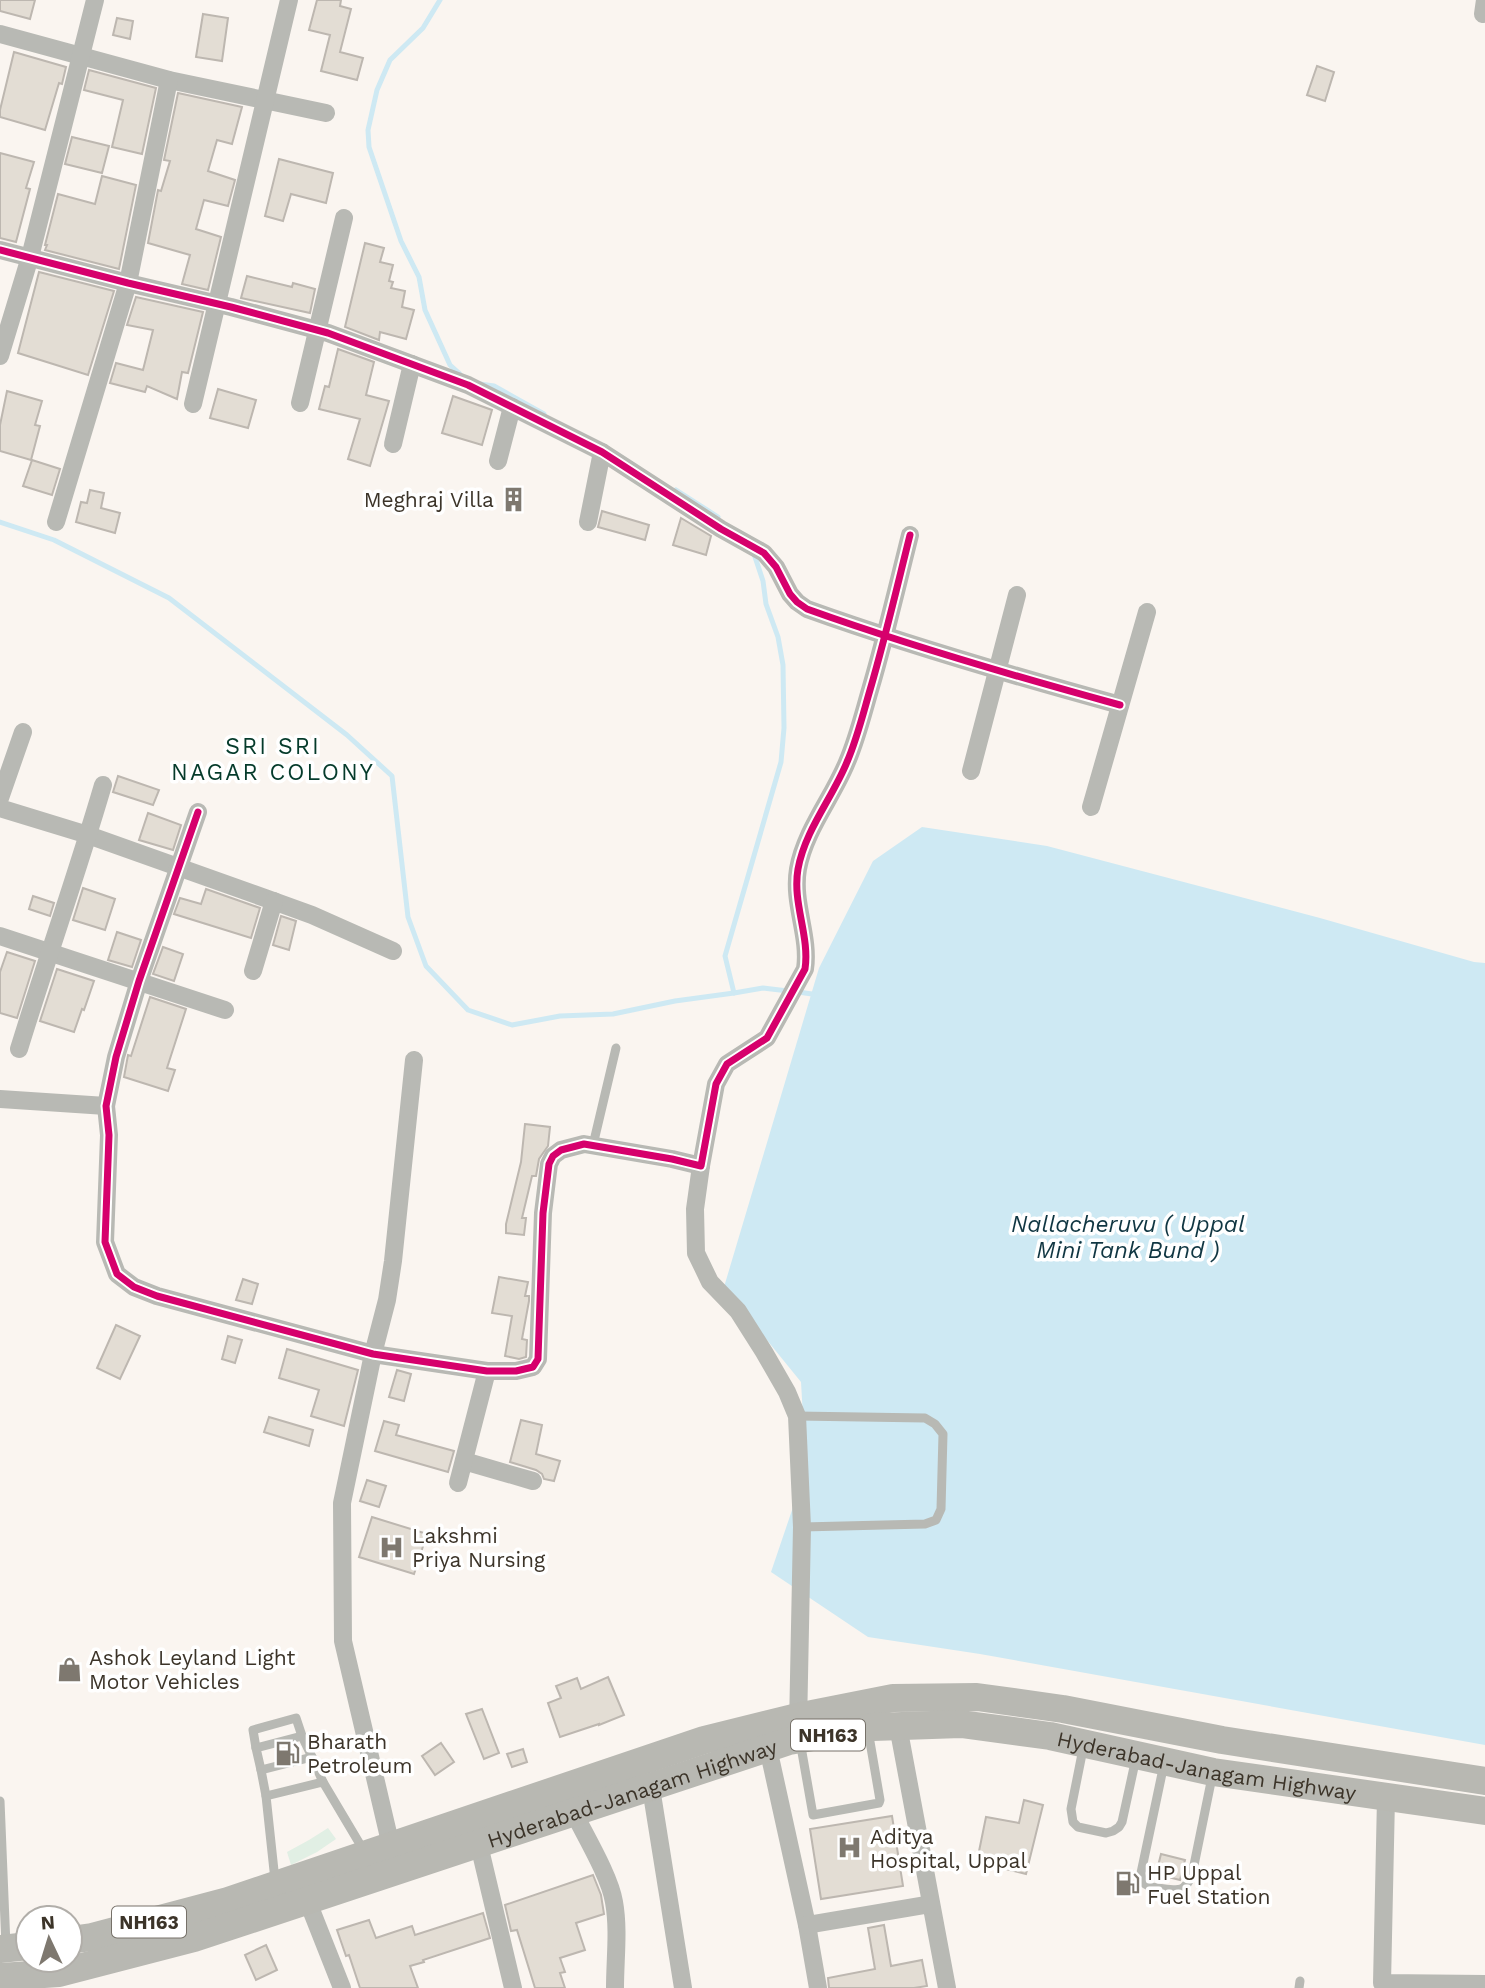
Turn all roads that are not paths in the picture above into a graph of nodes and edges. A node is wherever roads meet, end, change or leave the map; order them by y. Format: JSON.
{"nodes":[{"id":1,"x":95,"y":0,"type":"edge"},
{"id":2,"x":289,"y":0,"type":"edge"},
{"id":3,"x":0,"y":34,"type":"edge"},
{"id":4,"x":82,"y":57,"type":"junction"},
{"id":5,"x":169,"y":80,"type":"junction"},
{"id":6,"x":267,"y":102,"type":"junction"},
{"id":7,"x":326,"y":113,"type":"dead end"},
{"id":8,"x":344,"y":218,"type":"dead end"},
{"id":9,"x":0,"y":250,"type":"edge"},
{"id":10,"x":30,"y":257,"type":"junction"},
{"id":11,"x":128,"y":283,"type":"junction"},
{"id":12,"x":218,"y":304,"type":"junction"},
{"id":13,"x":317,"y":330,"type":"junction"},
{"id":14,"x":0,"y":356,"type":"edge"},
{"id":15,"x":412,"y":365,"type":"junction"},
{"id":16,"x":300,"y":403,"type":"dead end"},
{"id":17,"x":193,"y":404,"type":"dead end"},
{"id":18,"x":512,"y":407,"type":"junction"},
{"id":19,"x":393,"y":444,"type":"dead end"},
{"id":20,"x":602,"y":452,"type":"junction"},
{"id":21,"x":498,"y":461,"type":"dead end"},
{"id":22,"x":55,"y":522,"type":"dead end"},
{"id":23,"x":588,"y":522,"type":"dead end"},
{"id":24,"x":910,"y":535,"type":"dead end"},
{"id":25,"x":1017,"y":595,"type":"dead end"},
{"id":26,"x":1147,"y":612,"type":"dead end"},
{"id":27,"x":885,"y":637,"type":"junction"},
{"id":28,"x":997,"y":672,"type":"junction"},
{"id":29,"x":1120,"y":705,"type":"junction"},
{"id":30,"x":23,"y":732,"type":"dead end"},
{"id":31,"x":971,"y":771,"type":"dead end"},
{"id":32,"x":103,"y":785,"type":"dead end"},
{"id":33,"x":0,"y":798,"type":"edge"},
{"id":34,"x":1091,"y":807,"type":"dead end"},
{"id":35,"x":0,"y":808,"type":"edge"},
{"id":36,"x":198,"y":812,"type":"dead end"},
{"id":37,"x":88,"y":835,"type":"junction"},
{"id":38,"x":178,"y":868,"type":"junction"},
{"id":39,"x":274,"y":901,"type":"junction"},
{"id":40,"x":0,"y":936,"type":"edge"},
{"id":41,"x":393,"y":951,"type":"dead end"},
{"id":42,"x":48,"y":953,"type":"junction"},
{"id":43,"x":253,"y":971,"type":"dead end"},
{"id":44,"x":139,"y":981,"type":"junction"},
{"id":45,"x":225,"y":1010,"type":"dead end"},
{"id":46,"x":616,"y":1048,"type":"dead end"},
{"id":47,"x":19,"y":1049,"type":"dead end"},
{"id":48,"x":414,"y":1060,"type":"dead end"},
{"id":49,"x":0,"y":1099,"type":"edge"},
{"id":50,"x":106,"y":1106,"type":"junction"},
{"id":51,"x":593,"y":1146,"type":"junction"},
{"id":52,"x":701,"y":1166,"type":"junction"},
{"id":53,"x":373,"y":1354,"type":"junction"},
{"id":54,"x":487,"y":1371,"type":"junction"},
{"id":55,"x":797,"y":1416,"type":"junction"},
{"id":56,"x":464,"y":1461,"type":"junction"},
{"id":57,"x":533,"y":1480,"type":"dead end"},
{"id":58,"x":458,"y":1483,"type":"dead end"},
{"id":59,"x":802,"y":1527,"type":"junction"},
{"id":60,"x":898,"y":1726,"type":"junction"},
{"id":61,"x":798,"y":1728,"type":"junction"},
{"id":62,"x":867,"y":1728,"type":"junction"},
{"id":63,"x":303,"y":1736,"type":"junction"},
{"id":64,"x":1084,"y":1744,"type":"junction"},
{"id":65,"x":256,"y":1748,"type":"junction"},
{"id":66,"x":768,"y":1748,"type":"junction"},
{"id":67,"x":1137,"y":1755,"type":"junction"},
{"id":68,"x":312,"y":1757,"type":"junction"},
{"id":69,"x":1165,"y":1762,"type":"junction"},
{"id":70,"x":261,"y":1770,"type":"junction"},
{"id":71,"x":1213,"y":1772,"type":"junction"},
{"id":72,"x":1485,"y":1781,"type":"edge"},
{"id":73,"x":323,"y":1782,"type":"junction"},
{"id":74,"x":651,"y":1788,"type":"junction"},
{"id":75,"x":266,"y":1796,"type":"junction"},
{"id":76,"x":1386,"y":1798,"type":"junction"},
{"id":77,"x":0,"y":1801,"type":"edge"},
{"id":78,"x":1485,"y":1811,"type":"edge"},
{"id":79,"x":575,"y":1813,"type":"junction"},
{"id":80,"x":478,"y":1845,"type":"junction"},
{"id":81,"x":379,"y":1850,"type":"junction"},
{"id":82,"x":275,"y":1885,"type":"junction"},
{"id":83,"x":308,"y":1902,"type":"junction"},
{"id":84,"x":931,"y":1904,"type":"junction"},
{"id":85,"x":807,"y":1925,"type":"junction"},
{"id":86,"x":84,"y":1938,"type":"edge"},
{"id":87,"x":11,"y":1948,"type":"edge"},
{"id":88,"x":0,"y":1977,"type":"edge"},
{"id":89,"x":63,"y":1981,"type":"edge"},
{"id":90,"x":1485,"y":1984,"type":"edge"},
{"id":91,"x":1381,"y":1986,"type":"edge"},
{"id":92,"x":342,"y":1988,"type":"edge"},
{"id":93,"x":513,"y":1988,"type":"edge"},
{"id":94,"x":615,"y":1988,"type":"edge"},
{"id":95,"x":683,"y":1988,"type":"edge"},
{"id":96,"x":818,"y":1988,"type":"edge"},
{"id":97,"x":947,"y":1988,"type":"edge"}],
"edges":[{"from":1,"to":4,"type":"street"},
{"from":2,"to":6,"type":"street"},
{"from":3,"to":4,"type":"street"},
{"from":4,"to":5,"type":"street"},
{"from":4,"to":10,"type":"street"},
{"from":5,"to":6,"type":"street"},
{"from":5,"to":11,"type":"street"},
{"from":6,"to":7,"type":"street"},
{"from":6,"to":12,"type":"street"},
{"from":8,"to":13,"type":"street"},
{"from":9,"to":10,"type":"street"},
{"from":10,"to":11,"type":"street"},
{"from":10,"to":14,"type":"street"},
{"from":11,"to":12,"type":"street"},
{"from":11,"to":22,"type":"street"},
{"from":12,"to":13,"type":"street"},
{"from":12,"to":17,"type":"street"},
{"from":13,"to":15,"type":"street"},
{"from":13,"to":16,"type":"street"},
{"from":15,"to":18,"type":"street"},
{"from":15,"to":19,"type":"street"},
{"from":18,"to":20,"type":"street"},
{"from":18,"to":21,"type":"street"},
{"from":20,"to":23,"type":"street"},
{"from":20,"to":27,"type":"street"},
{"from":24,"to":27,"type":"street"},
{"from":25,"to":28,"type":"street"},
{"from":26,"to":29,"type":"street"},
{"from":27,"to":28,"type":"street"},
{"from":27,"to":52,"type":"street"},
{"from":28,"to":29,"type":"street"},
{"from":28,"to":31,"type":"street"},
{"from":29,"to":34,"type":"street"},
{"from":30,"to":33,"type":"street"},
{"from":32,"to":37,"type":"street"},
{"from":35,"to":37,"type":"street"},
{"from":36,"to":38,"type":"street"},
{"from":37,"to":38,"type":"street"},
{"from":37,"to":42,"type":"street"},
{"from":38,"to":39,"type":"street"},
{"from":38,"to":44,"type":"street"},
{"from":39,"to":41,"type":"street"},
{"from":39,"to":43,"type":"street"},
{"from":40,"to":42,"type":"street"},
{"from":42,"to":44,"type":"street"},
{"from":42,"to":47,"type":"street"},
{"from":44,"to":45,"type":"street"},
{"from":44,"to":50,"type":"street"},
{"from":46,"to":51,"type":"lane"},
{"from":48,"to":53,"type":"street"},
{"from":49,"to":50,"type":"street"},
{"from":50,"to":53,"type":"street"},
{"from":51,"to":52,"type":"street"},
{"from":51,"to":54,"type":"street"},
{"from":52,"to":55,"type":"street"},
{"from":53,"to":54,"type":"street"},
{"from":53,"to":81,"type":"street"},
{"from":54,"to":56,"type":"street"},
{"from":55,"to":59,"type":"street"},
{"from":55,"to":59,"type":"lane"},
{"from":56,"to":57,"type":"street"},
{"from":56,"to":58,"type":"street"},
{"from":59,"to":61,"type":"street"},
{"from":60,"to":62,"type":"highway","name":"Hyderabad-Janagam Highway","number":"NH163"},
{"from":60,"to":64,"type":"highway","name":"Hyderabad-Janagam Highway","number":"NH163"},
{"from":60,"to":84,"type":"street"},
{"from":61,"to":62,"type":"highway","name":"Hyderabad-Janagam Highway","number":"NH163"},
{"from":61,"to":62,"type":"lane"},
{"from":61,"to":66,"type":"highway","name":"Hyderabad-Janagam Highway","number":"NH163"},
{"from":61,"to":72,"type":"highway","name":"Hyderabad-Janagam Highway","number":"NH163"},
{"from":61,"to":81,"type":"highway","name":"Hyderabad-Janagam Highway","number":"NH163"},
{"from":63,"to":65,"type":"lane"},
{"from":63,"to":65,"type":"lane"},
{"from":63,"to":68,"type":"lane"},
{"from":64,"to":67,"type":"highway","name":"Hyderabad-Janagam Highway","number":"NH163"},
{"from":64,"to":67,"type":"lane"},
{"from":65,"to":70,"type":"lane"},
{"from":66,"to":74,"type":"highway","name":"Hyderabad-Janagam Highway","number":"NH163"},
{"from":66,"to":85,"type":"street"},
{"from":67,"to":69,"type":"highway","name":"Hyderabad-Janagam Highway","number":"NH163"},
{"from":68,"to":70,"type":"lane"},
{"from":68,"to":73,"type":"lane"},
{"from":69,"to":71,"type":"highway","name":"Hyderabad-Janagam Highway","number":"NH163"},
{"from":69,"to":71,"type":"lane"},
{"from":70,"to":75,"type":"lane"},
{"from":71,"to":76,"type":"highway","name":"Hyderabad-Janagam Highway","number":"NH163"},
{"from":73,"to":75,"type":"lane"},
{"from":73,"to":81,"type":"lane"},
{"from":74,"to":79,"type":"highway","name":"Hyderabad-Janagam Highway","number":"NH163"},
{"from":74,"to":95,"type":"street"},
{"from":75,"to":82,"type":"lane"},
{"from":76,"to":78,"type":"highway","name":"Hyderabad-Janagam Highway","number":"NH163"},
{"from":76,"to":91,"type":"street"},
{"from":77,"to":87,"type":"lane"},
{"from":79,"to":80,"type":"highway","name":"Hyderabad-Janagam Highway","number":"NH163"},
{"from":79,"to":94,"type":"street"},
{"from":80,"to":83,"type":"highway","name":"Hyderabad-Janagam Highway","number":"NH163"},
{"from":80,"to":93,"type":"street"},
{"from":81,"to":82,"type":"highway","name":"Hyderabad-Janagam Highway","number":"NH163"},
{"from":82,"to":86,"type":"highway","name":"Hyderabad-Janagam Highway","number":"NH163"},
{"from":83,"to":89,"type":"highway","name":"Hyderabad-Janagam Highway","number":"NH163"},
{"from":83,"to":92,"type":"street"},
{"from":84,"to":85,"type":"street"},
{"from":84,"to":97,"type":"street"},
{"from":85,"to":96,"type":"street"},
{"from":88,"to":89,"type":"highway","name":"Hyderabad-Janagam Highway","number":"NH163"},
{"from":90,"to":91,"type":"street"}]}
